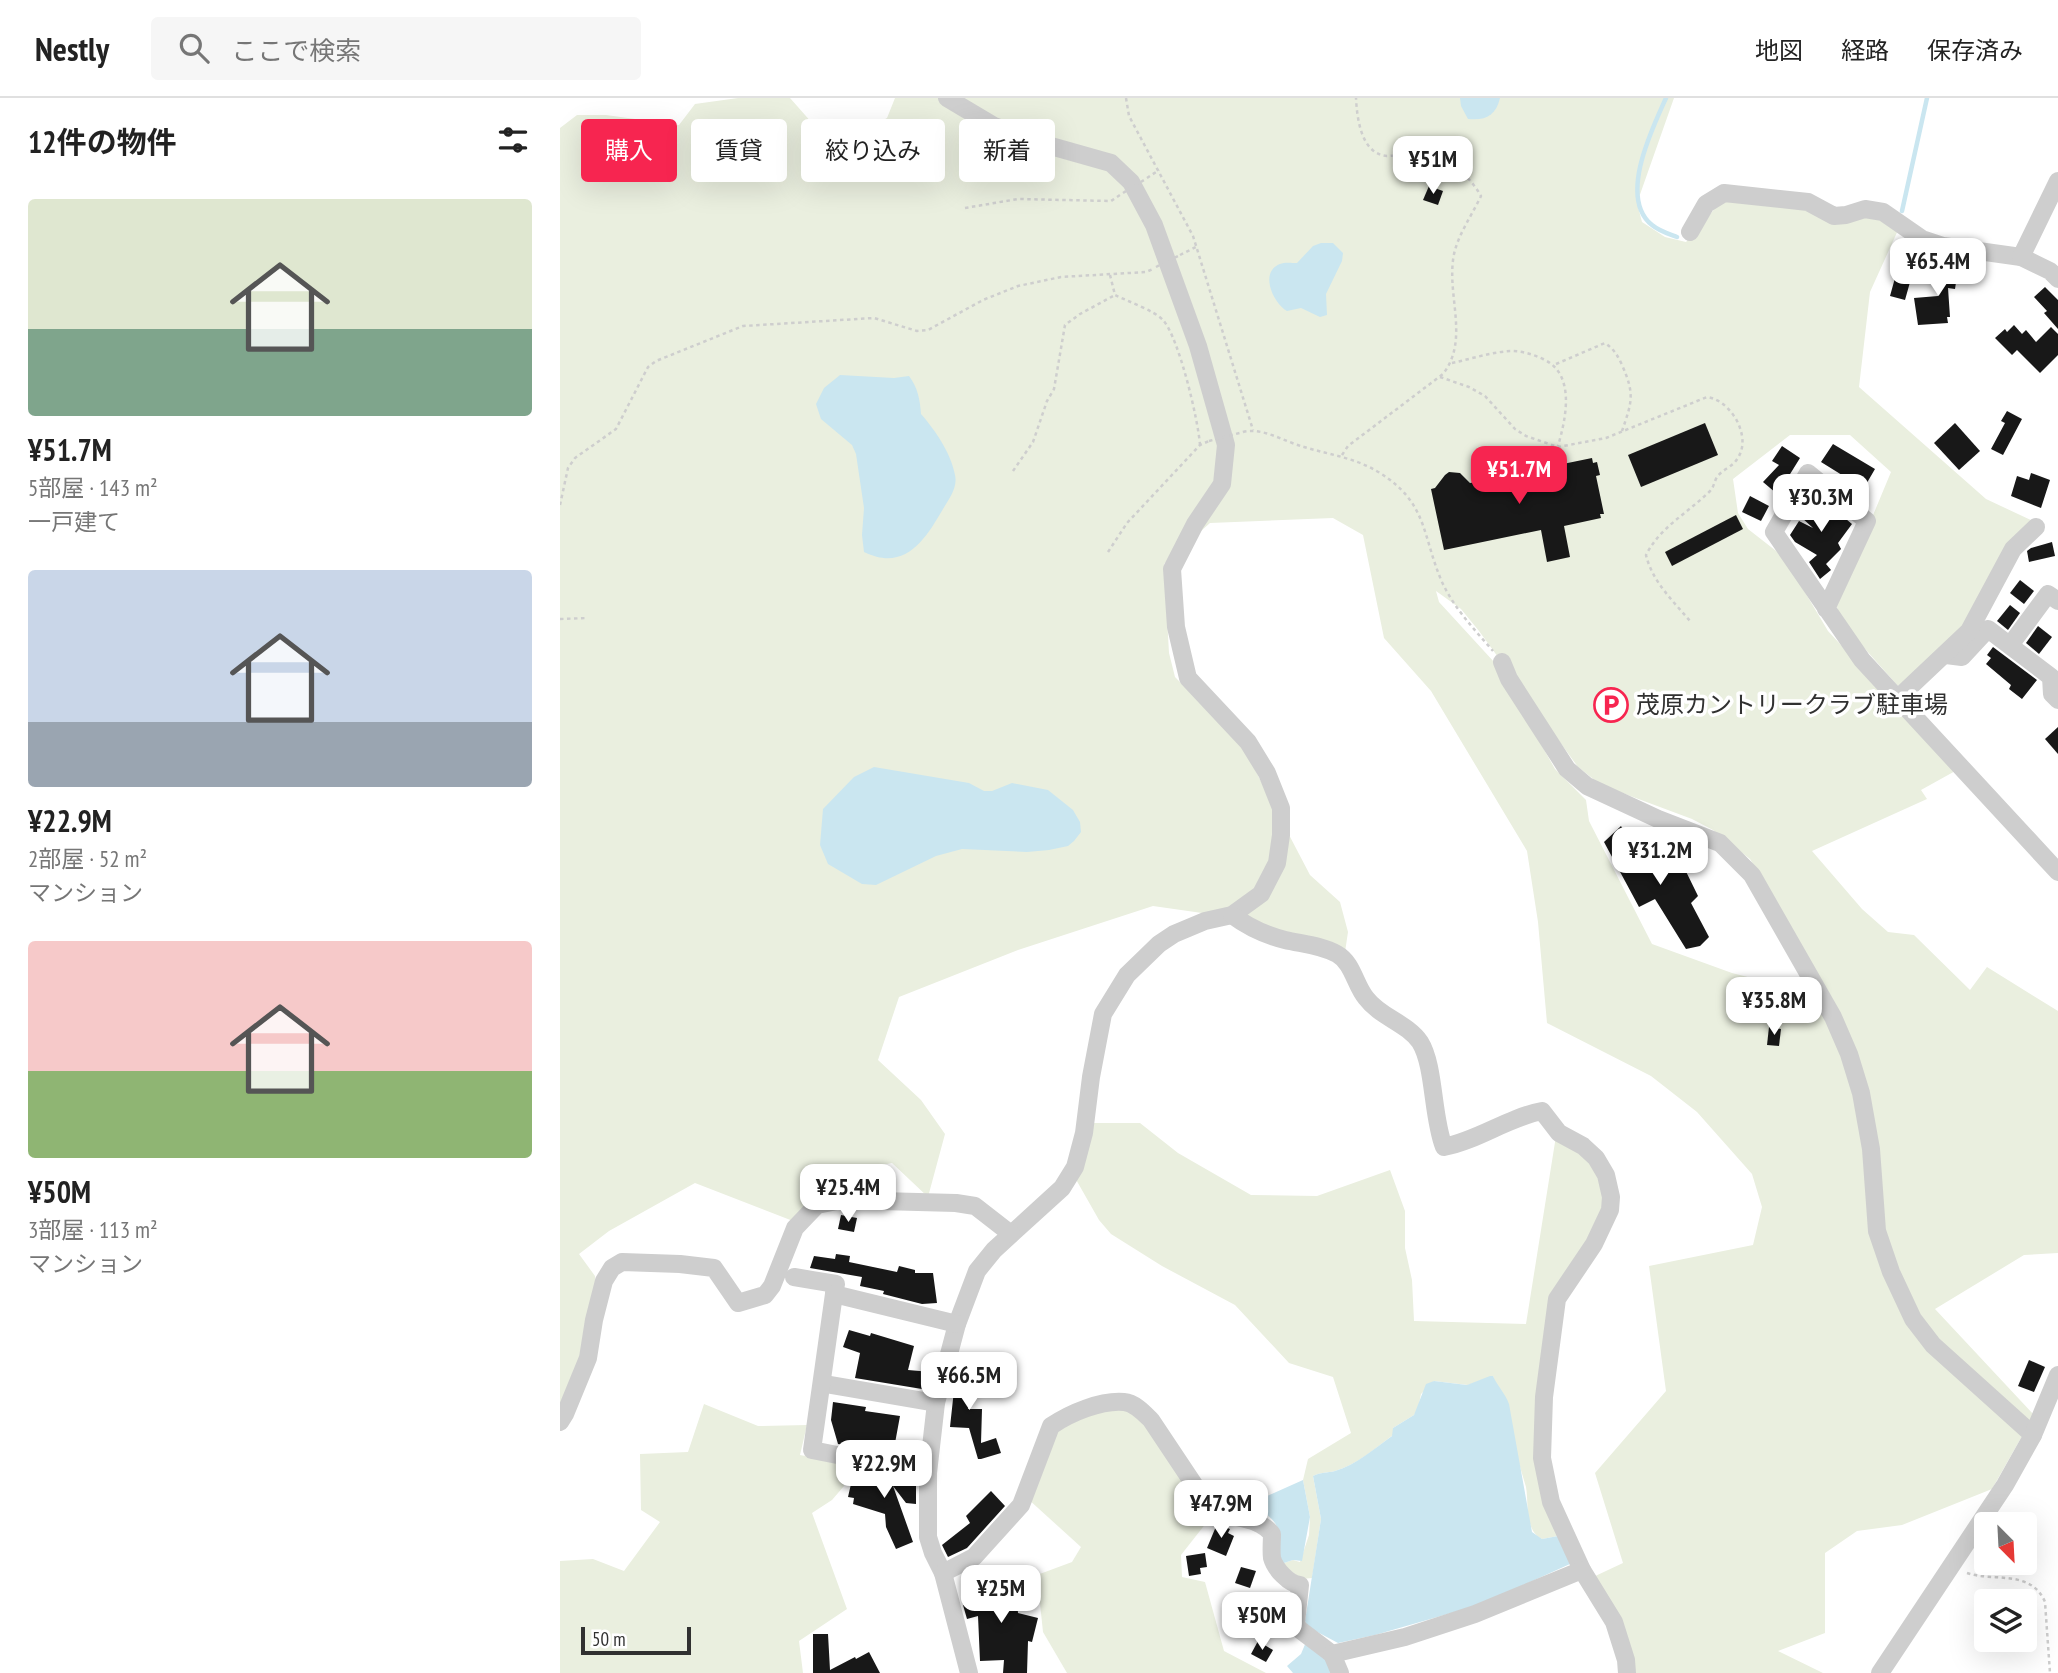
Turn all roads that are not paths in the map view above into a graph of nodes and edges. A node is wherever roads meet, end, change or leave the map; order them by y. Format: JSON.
{"nodes":[{"id":1,"x":947,"y":98,"type":"edge"},
{"id":2,"x":2058,"y":181,"type":"edge"},
{"id":3,"x":1690,"y":232,"type":"dead end"},
{"id":4,"x":2021,"y":257,"type":"junction"},
{"id":5,"x":2058,"y":279,"type":"edge"},
{"id":6,"x":2036,"y":527,"type":"dead end"},
{"id":7,"x":2058,"y":601,"type":"edge"},
{"id":8,"x":1826,"y":609,"type":"junction"},
{"id":9,"x":2011,"y":644,"type":"junction"},
{"id":10,"x":1946,"y":655,"type":"junction"},
{"id":11,"x":1502,"y":662,"type":"road end"},
{"id":12,"x":1897,"y":699,"type":"junction"},
{"id":13,"x":2058,"y":700,"type":"edge"},
{"id":14,"x":2058,"y":872,"type":"edge"},
{"id":15,"x":1232,"y":915,"type":"junction"},
{"id":16,"x":1011,"y":1234,"type":"junction"},
{"id":17,"x":794,"y":1277,"type":"dead end"},
{"id":18,"x":834,"y":1294,"type":"junction"},
{"id":19,"x":957,"y":1324,"type":"junction"},
{"id":20,"x":2058,"y":1375,"type":"edge"},
{"id":21,"x":831,"y":1385,"type":"dead end"},
{"id":22,"x":936,"y":1404,"type":"junction"},
{"id":23,"x":560,"y":1422,"type":"edge"},
{"id":24,"x":2033,"y":1435,"type":"junction"},
{"id":25,"x":928,"y":1473,"type":"junction"},
{"id":26,"x":1582,"y":1570,"type":"junction"},
{"id":27,"x":943,"y":1573,"type":"junction"},
{"id":28,"x":1332,"y":1654,"type":"junction"},
{"id":29,"x":969,"y":1673,"type":"edge"},
{"id":30,"x":1340,"y":1673,"type":"edge"},
{"id":31,"x":1628,"y":1673,"type":"edge"},
{"id":32,"x":1880,"y":1673,"type":"edge"}],
"edges":[{"from":1,"to":15,"type":"street"},
{"from":2,"to":4,"type":"street"},
{"from":3,"to":4,"type":"street"},
{"from":4,"to":5,"type":"street"},
{"from":6,"to":10,"type":"street"},
{"from":7,"to":9,"type":"street"},
{"from":8,"to":8,"type":"street"},
{"from":8,"to":12,"type":"street"},
{"from":9,"to":10,"type":"street"},
{"from":9,"to":13,"type":"street"},
{"from":10,"to":12,"type":"street"},
{"from":11,"to":24,"type":"street"},
{"from":12,"to":14,"type":"street"},
{"from":15,"to":16,"type":"street"},
{"from":15,"to":26,"type":"street"},
{"from":16,"to":19,"type":"street"},
{"from":16,"to":23,"type":"street"},
{"from":17,"to":18,"type":"street"},
{"from":18,"to":19,"type":"street"},
{"from":18,"to":25,"type":"street"},
{"from":19,"to":22,"type":"street"},
{"from":20,"to":24,"type":"street"},
{"from":21,"to":22,"type":"street"},
{"from":22,"to":25,"type":"street"},
{"from":24,"to":32,"type":"street"},
{"from":25,"to":27,"type":"street"},
{"from":26,"to":28,"type":"street"},
{"from":26,"to":31,"type":"street"},
{"from":27,"to":28,"type":"street"},
{"from":27,"to":29,"type":"street"},
{"from":28,"to":30,"type":"street"}]}
